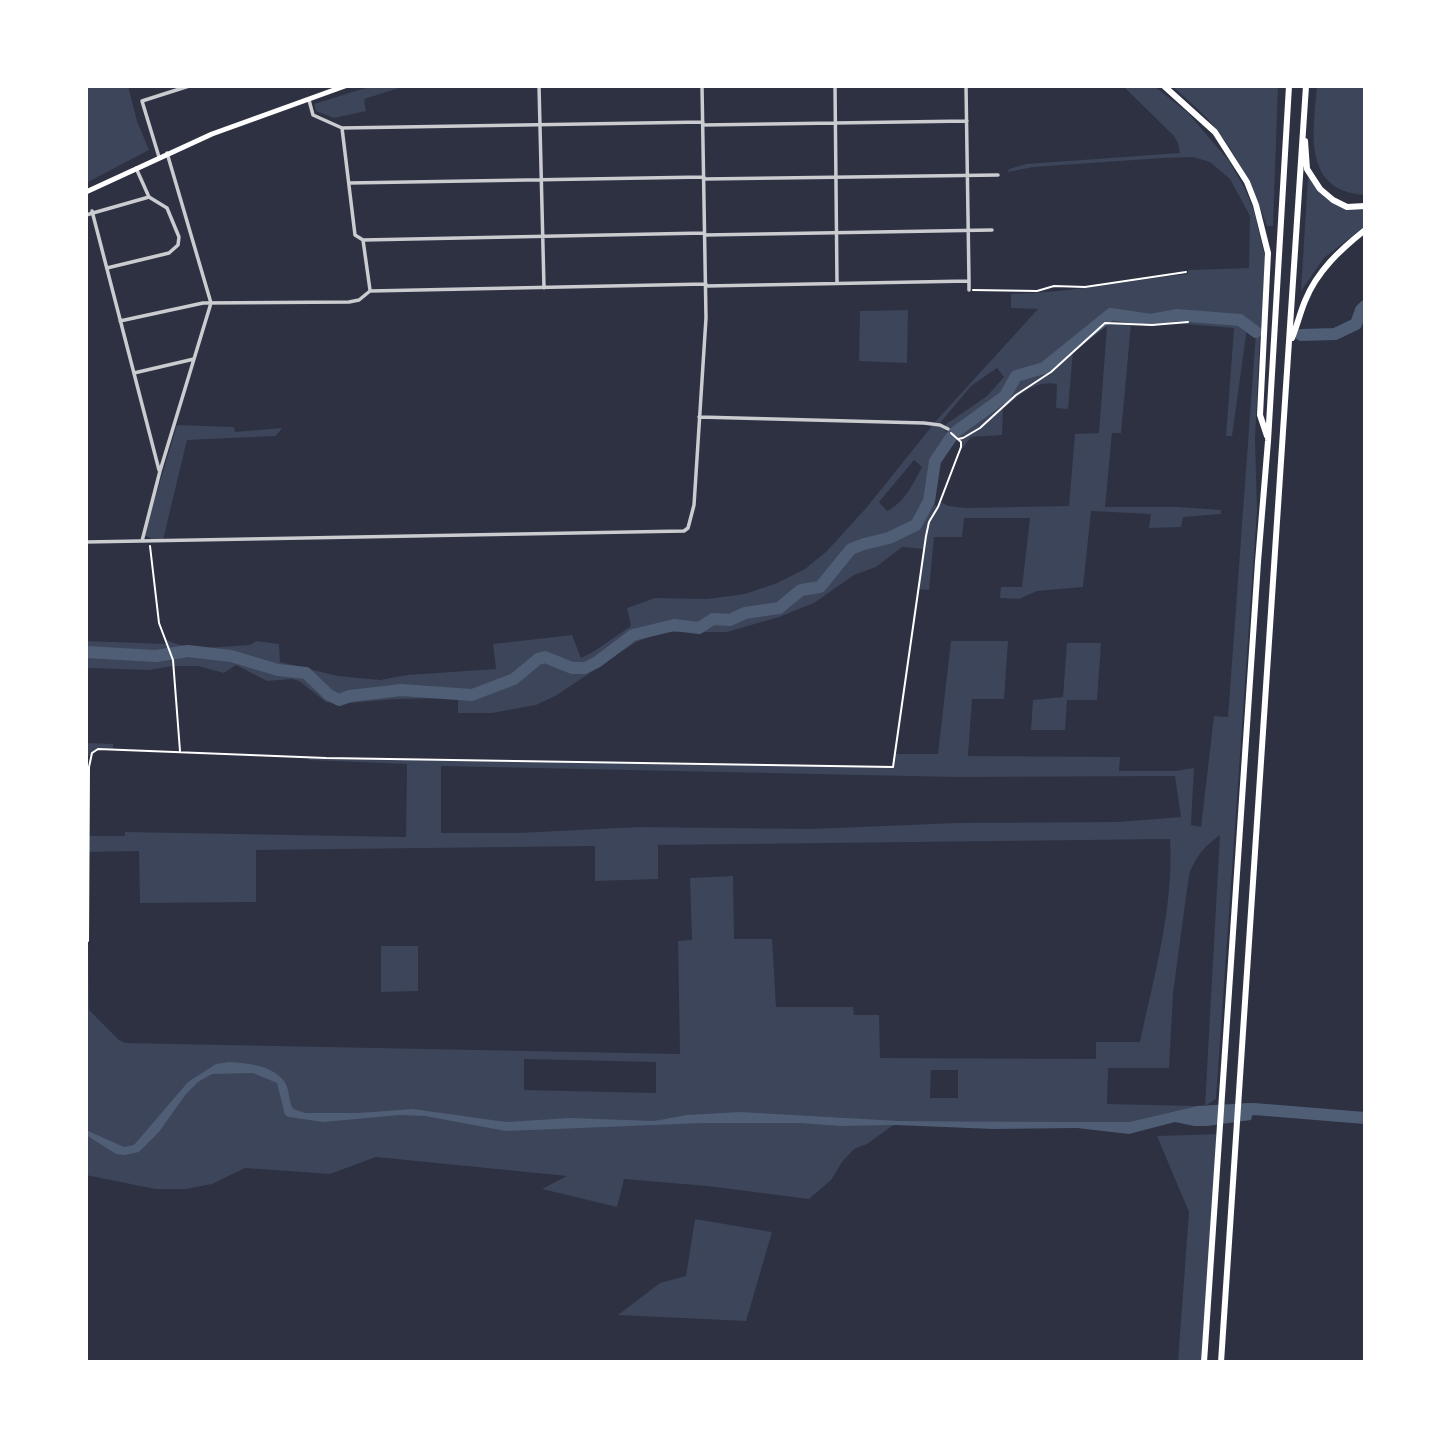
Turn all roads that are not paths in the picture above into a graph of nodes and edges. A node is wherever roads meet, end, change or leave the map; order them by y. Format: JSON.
{"nodes":[{"id":1,"x":189,"y":86,"type":"edge"},
{"id":2,"x":345,"y":86,"type":"edge"},
{"id":3,"x":539,"y":86,"type":"edge"},
{"id":4,"x":702,"y":86,"type":"edge"},
{"id":5,"x":835,"y":86,"type":"edge"},
{"id":6,"x":966,"y":86,"type":"edge"},
{"id":7,"x":1164,"y":86,"type":"edge"},
{"id":8,"x":1289,"y":86,"type":"edge"},
{"id":9,"x":1306,"y":86,"type":"edge"},
{"id":10,"x":309,"y":100,"type":"junction"},
{"id":11,"x":1304,"y":120,"type":"junction"},
{"id":12,"x":967,"y":121,"type":"junction"},
{"id":13,"x":703,"y":123,"type":"junction"},
{"id":14,"x":835,"y":123,"type":"junction"},
{"id":15,"x":540,"y":125,"type":"junction"},
{"id":16,"x":342,"y":128,"type":"junction"},
{"id":17,"x":167,"y":153,"type":"junction"},
{"id":18,"x":159,"y":157,"type":"junction"},
{"id":19,"x":136,"y":168,"type":"junction"},
{"id":20,"x":967,"y":175,"type":"junction"},
{"id":21,"x":998,"y":175,"type":"dead end"},
{"id":22,"x":835,"y":177,"type":"junction"},
{"id":23,"x":704,"y":178,"type":"junction"},
{"id":24,"x":541,"y":180,"type":"junction"},
{"id":25,"x":349,"y":183,"type":"junction"},
{"id":26,"x":86,"y":192,"type":"edge"},
{"id":27,"x":149,"y":197,"type":"junction"},
{"id":28,"x":1365,"y":206,"type":"edge"},
{"id":29,"x":92,"y":211,"type":"junction"},
{"id":30,"x":86,"y":215,"type":"edge"},
{"id":31,"x":968,"y":230,"type":"junction"},
{"id":32,"x":992,"y":230,"type":"dead end"},
{"id":33,"x":1365,"y":230,"type":"edge"},
{"id":34,"x":836,"y":233,"type":"junction"},
{"id":35,"x":191,"y":234,"type":"junction"},
{"id":36,"x":705,"y":234,"type":"junction"},
{"id":37,"x":542,"y":235,"type":"junction"},
{"id":38,"x":178,"y":237,"type":"junction"},
{"id":39,"x":363,"y":240,"type":"junction"},
{"id":40,"x":107,"y":268,"type":"junction"},
{"id":41,"x":969,"y":281,"type":"junction"},
{"id":42,"x":837,"y":284,"type":"junction"},
{"id":43,"x":706,"y":285,"type":"junction"},
{"id":44,"x":544,"y":288,"type":"junction"},
{"id":45,"x":969,"y":290,"type":"road end"},
{"id":46,"x":370,"y":291,"type":"junction"},
{"id":47,"x":211,"y":303,"type":"junction"},
{"id":48,"x":120,"y":321,"type":"junction"},
{"id":49,"x":1290,"y":343,"type":"junction"},
{"id":50,"x":194,"y":359,"type":"junction"},
{"id":51,"x":134,"y":373,"type":"junction"},
{"id":52,"x":699,"y":417,"type":"junction"},
{"id":53,"x":948,"y":429,"type":"road end"},
{"id":54,"x":1268,"y":441,"type":"junction"},
{"id":55,"x":160,"y":471,"type":"junction"},
{"id":56,"x":142,"y":541,"type":"junction"},
{"id":57,"x":86,"y":542,"type":"edge"},
{"id":58,"x":1204,"y":1362,"type":"edge"},
{"id":59,"x":1221,"y":1362,"type":"edge"}],
"edges":[{"from":1,"to":18,"type":"street"},
{"from":2,"to":10,"type":"main road"},
{"from":3,"to":15,"type":"street"},
{"from":4,"to":13,"type":"street"},
{"from":5,"to":14,"type":"street"},
{"from":6,"to":12,"type":"street"},
{"from":7,"to":54,"type":"highway"},
{"from":8,"to":54,"type":"highway"},
{"from":9,"to":11,"type":"highway"},
{"from":10,"to":16,"type":"street"},
{"from":10,"to":17,"type":"main road"},
{"from":11,"to":28,"type":"highway"},
{"from":11,"to":49,"type":"highway"},
{"from":12,"to":14,"type":"street"},
{"from":12,"to":20,"type":"street"},
{"from":13,"to":14,"type":"street"},
{"from":13,"to":15,"type":"street"},
{"from":13,"to":23,"type":"street"},
{"from":14,"to":22,"type":"street"},
{"from":15,"to":16,"type":"street"},
{"from":15,"to":24,"type":"street"},
{"from":16,"to":25,"type":"street"},
{"from":17,"to":18,"type":"main road"},
{"from":17,"to":35,"type":"street"},
{"from":18,"to":19,"type":"main road"},
{"from":19,"to":26,"type":"main road"},
{"from":19,"to":27,"type":"street"},
{"from":20,"to":21,"type":"street"},
{"from":20,"to":22,"type":"street"},
{"from":20,"to":31,"type":"street"},
{"from":22,"to":23,"type":"street"},
{"from":22,"to":34,"type":"street"},
{"from":23,"to":24,"type":"street"},
{"from":23,"to":36,"type":"street"},
{"from":24,"to":25,"type":"street"},
{"from":24,"to":37,"type":"street"},
{"from":25,"to":39,"type":"street"},
{"from":27,"to":29,"type":"street"},
{"from":27,"to":38,"type":"street"},
{"from":29,"to":30,"type":"street"},
{"from":29,"to":40,"type":"street"},
{"from":31,"to":32,"type":"street"},
{"from":31,"to":34,"type":"street"},
{"from":31,"to":41,"type":"street"},
{"from":33,"to":49,"type":"highway"},
{"from":34,"to":36,"type":"street"},
{"from":34,"to":42,"type":"street"},
{"from":35,"to":38,"type":"street"},
{"from":35,"to":47,"type":"street"},
{"from":36,"to":37,"type":"street"},
{"from":36,"to":43,"type":"street"},
{"from":37,"to":39,"type":"street"},
{"from":37,"to":44,"type":"street"},
{"from":38,"to":40,"type":"street"},
{"from":39,"to":46,"type":"street"},
{"from":40,"to":48,"type":"street"},
{"from":41,"to":42,"type":"street"},
{"from":41,"to":45,"type":"street"},
{"from":42,"to":43,"type":"street"},
{"from":43,"to":44,"type":"street"},
{"from":43,"to":52,"type":"street"},
{"from":44,"to":46,"type":"street"},
{"from":46,"to":47,"type":"street"},
{"from":47,"to":48,"type":"street"},
{"from":47,"to":50,"type":"street"},
{"from":48,"to":51,"type":"street"},
{"from":49,"to":59,"type":"highway"},
{"from":50,"to":51,"type":"street"},
{"from":50,"to":55,"type":"street"},
{"from":51,"to":55,"type":"street"},
{"from":52,"to":53,"type":"street"},
{"from":52,"to":56,"type":"street"},
{"from":54,"to":58,"type":"highway"},
{"from":55,"to":56,"type":"street"},
{"from":56,"to":57,"type":"street"}]}
